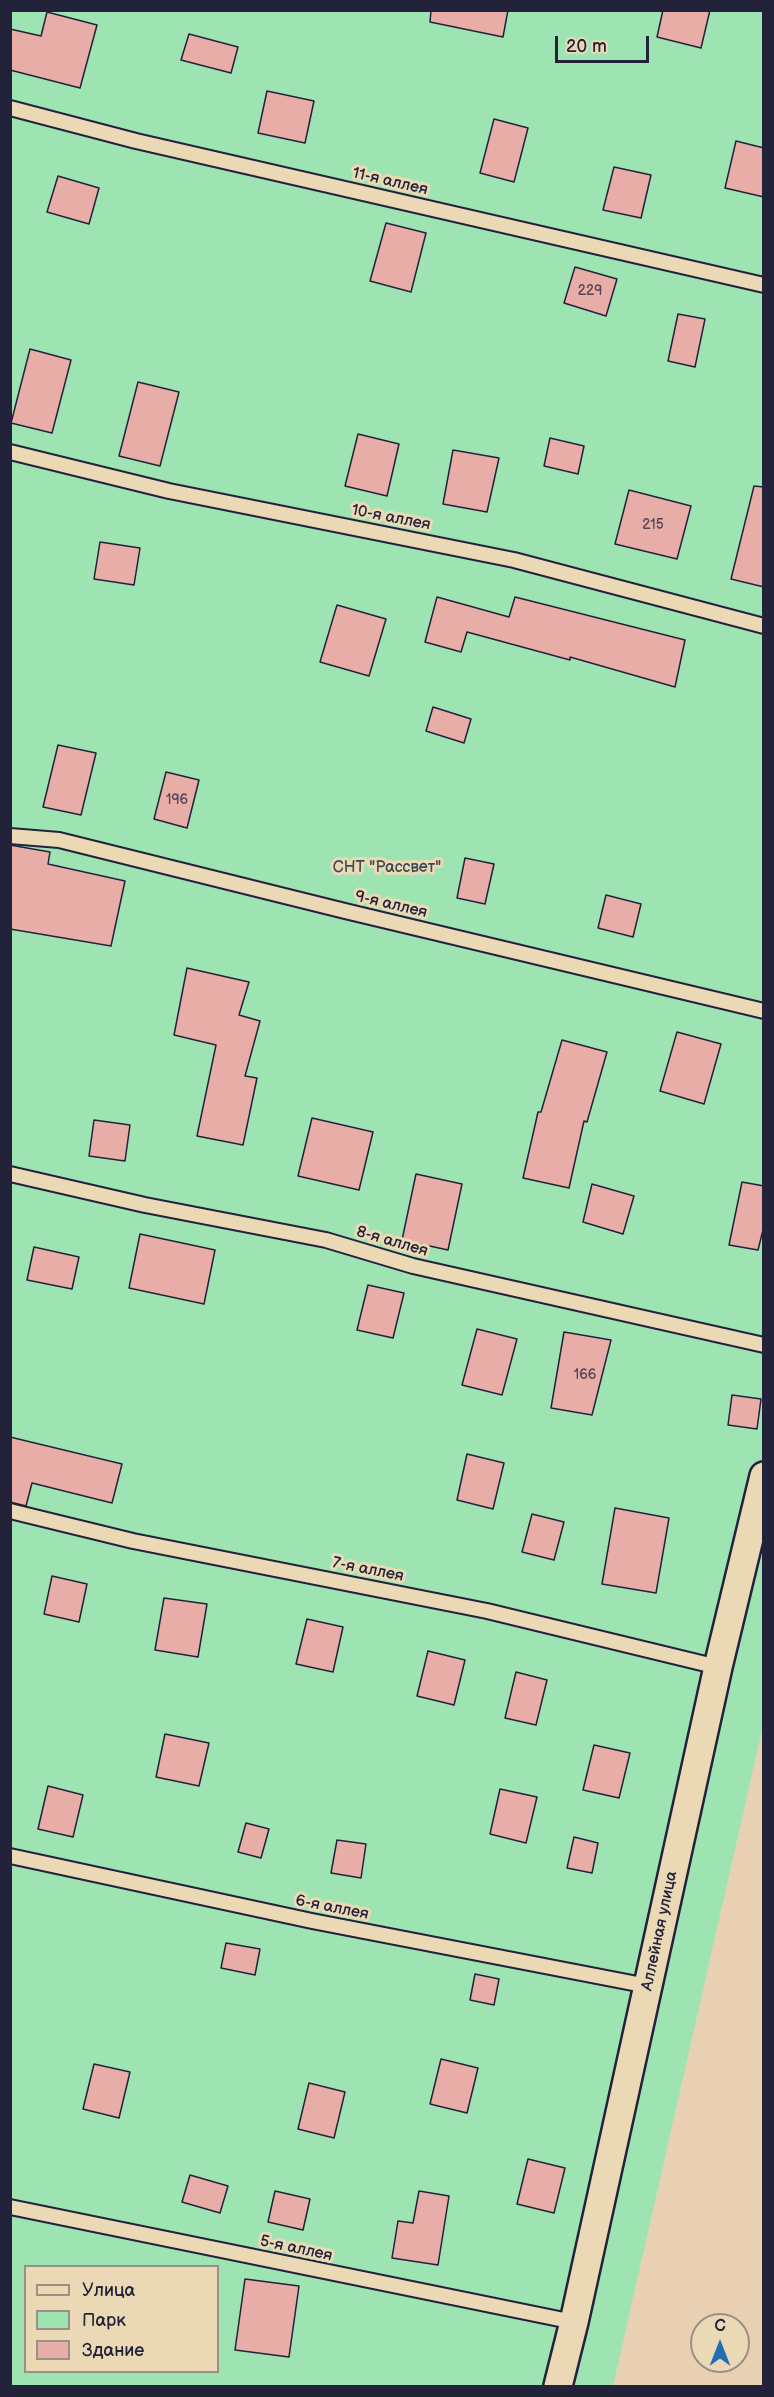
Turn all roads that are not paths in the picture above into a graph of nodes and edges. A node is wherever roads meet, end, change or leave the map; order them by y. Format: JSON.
{"nodes":[{"id":1,"x":10,"y":108,"type":"edge"},
{"id":2,"x":764,"y":285,"type":"edge"},
{"id":3,"x":10,"y":452,"type":"edge"},
{"id":4,"x":764,"y":626,"type":"edge"},
{"id":5,"x":10,"y":836,"type":"edge"},
{"id":6,"x":764,"y":1011,"type":"edge"},
{"id":7,"x":10,"y":1174,"type":"edge"},
{"id":8,"x":764,"y":1345,"type":"edge"},
{"id":9,"x":764,"y":1476,"type":"edge"},
{"id":10,"x":10,"y":1511,"type":"edge"},
{"id":11,"x":718,"y":1667,"type":"junction"},
{"id":12,"x":10,"y":1856,"type":"edge"},
{"id":13,"x":648,"y":1986,"type":"junction"},
{"id":14,"x":10,"y":2207,"type":"edge"},
{"id":15,"x":574,"y":2322,"type":"junction"},
{"id":16,"x":558,"y":2386,"type":"edge"}],
"edges":[{"from":1,"to":2,"type":"lane","name":"11-я аллея"},
{"from":3,"to":4,"type":"lane","name":"10-я аллея"},
{"from":5,"to":6,"type":"lane","name":"9-я аллея"},
{"from":7,"to":8,"type":"lane","name":"8-я аллея"},
{"from":9,"to":11,"type":"street","name":"Аллейная улица"},
{"from":10,"to":11,"type":"lane","name":"7-я аллея"},
{"from":11,"to":13,"type":"street","name":"Аллейная улица"},
{"from":12,"to":13,"type":"lane","name":"6-я аллея"},
{"from":13,"to":15,"type":"street","name":"Аллейная улица"},
{"from":14,"to":15,"type":"lane","name":"5-я аллея"},
{"from":15,"to":16,"type":"street","name":"Аллейная улица"}]}
